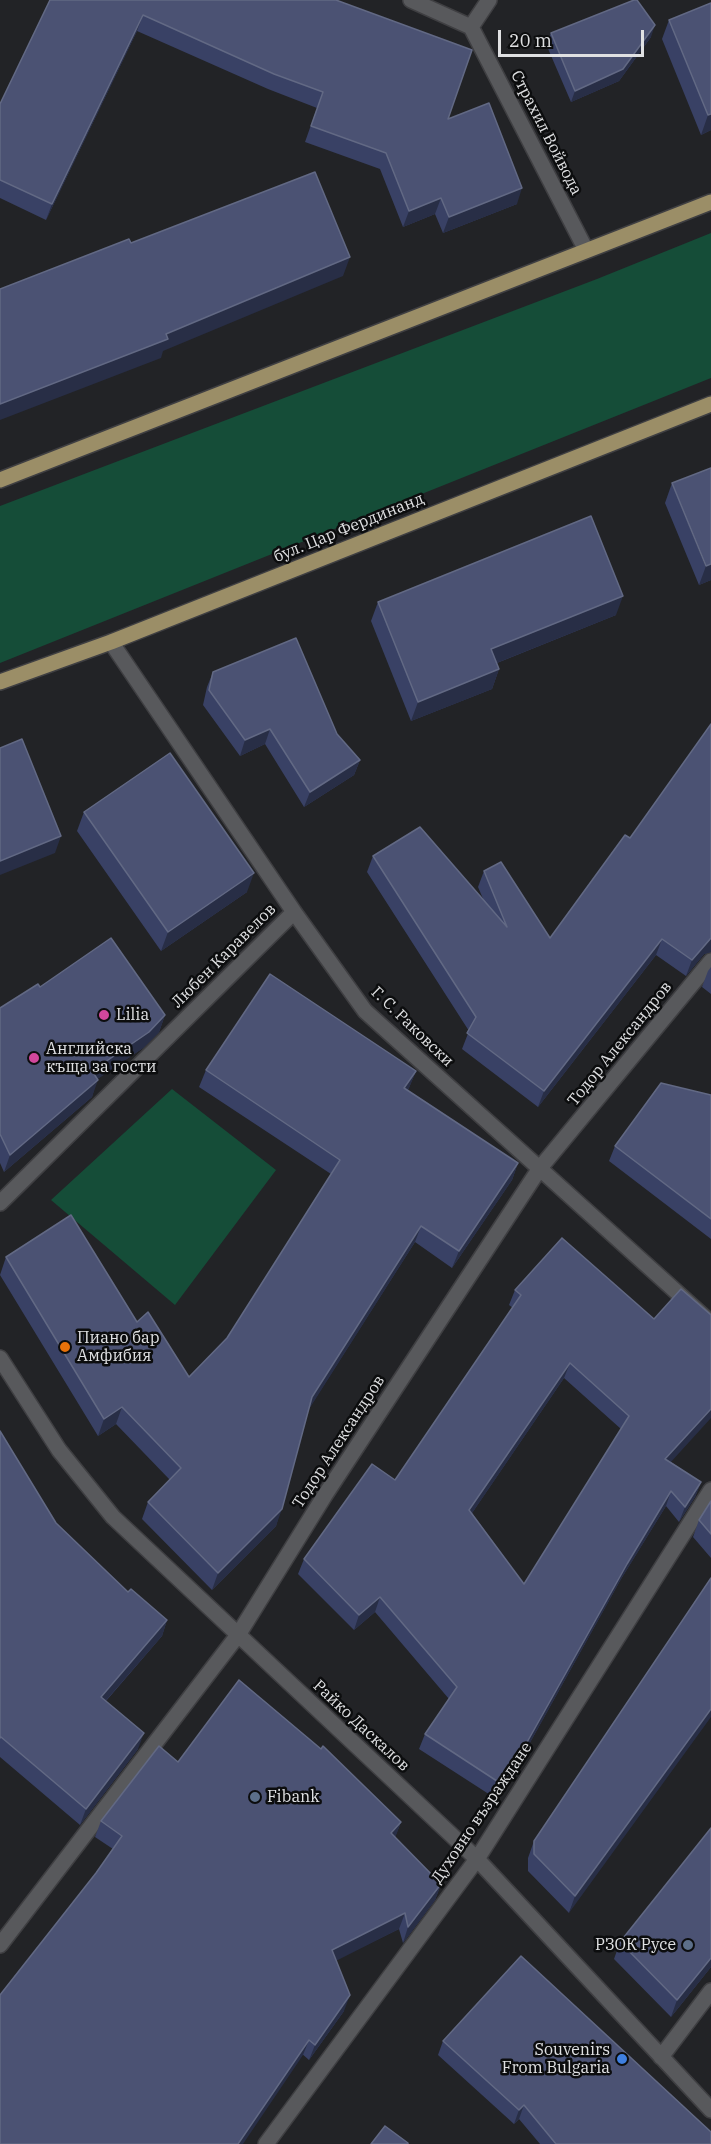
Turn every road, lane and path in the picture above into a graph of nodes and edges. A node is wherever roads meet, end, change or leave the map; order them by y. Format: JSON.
{"nodes":[{"id":1,"x":411,"y":0,"type":"edge"},
{"id":2,"x":489,"y":0,"type":"edge"},
{"id":3,"x":471,"y":27,"type":"junction"},
{"id":4,"x":711,"y":202,"type":"edge"},
{"id":5,"x":586,"y":250,"type":"junction"},
{"id":6,"x":711,"y":404,"type":"edge"},
{"id":7,"x":0,"y":480,"type":"edge"},
{"id":8,"x":111,"y":642,"type":"junction"},
{"id":9,"x":0,"y":682,"type":"edge"},
{"id":10,"x":294,"y":912,"type":"junction"},
{"id":11,"x":711,"y":961,"type":"edge"},
{"id":12,"x":540,"y":1168,"type":"junction"},
{"id":13,"x":0,"y":1203,"type":"edge"},
{"id":14,"x":711,"y":1323,"type":"edge"},
{"id":15,"x":0,"y":1358,"type":"edge"},
{"id":16,"x":711,"y":1490,"type":"edge"},
{"id":17,"x":238,"y":1635,"type":"junction"},
{"id":18,"x":477,"y":1859,"type":"junction"},
{"id":19,"x":0,"y":1946,"type":"edge"},
{"id":20,"x":711,"y":1991,"type":"edge"},
{"id":21,"x":662,"y":2057,"type":"junction"},
{"id":22,"x":711,"y":2110,"type":"edge"},
{"id":23,"x":266,"y":2144,"type":"edge"}],
"edges":[{"from":1,"to":3,"type":"street"},
{"from":2,"to":3,"type":"street"},
{"from":3,"to":5,"type":"street","name":"Страхил Войвода"},
{"from":4,"to":5,"type":"main road"},
{"from":5,"to":7,"type":"main road"},
{"from":6,"to":8,"type":"main road","name":"бул. Цар Фердинанд"},
{"from":8,"to":9,"type":"main road","name":"бул. Цар Фердинанд"},
{"from":8,"to":10,"type":"street","name":"Г. С. Раковски"},
{"from":10,"to":12,"type":"street","name":"Г. С. Раковски"},
{"from":10,"to":13,"type":"street","name":"Любен Каравелов"},
{"from":11,"to":12,"type":"street","name":"Тодор Александров"},
{"from":12,"to":14,"type":"street","name":"Г. С. Раковски"},
{"from":12,"to":17,"type":"street","name":"Тодор Александров"},
{"from":15,"to":17,"type":"street","name":"Райко Даскалов"},
{"from":16,"to":18,"type":"street","name":"Духовно възраждане"},
{"from":17,"to":18,"type":"street","name":"Райко Даскалов"},
{"from":17,"to":19,"type":"street","name":"Тодор Александров"},
{"from":18,"to":21,"type":"street","name":"Райко Даскалов"},
{"from":18,"to":23,"type":"street","name":"Духовно възраждане"},
{"from":20,"to":21,"type":"street"},
{"from":21,"to":22,"type":"street","name":"Райко Даскалов"}]}
